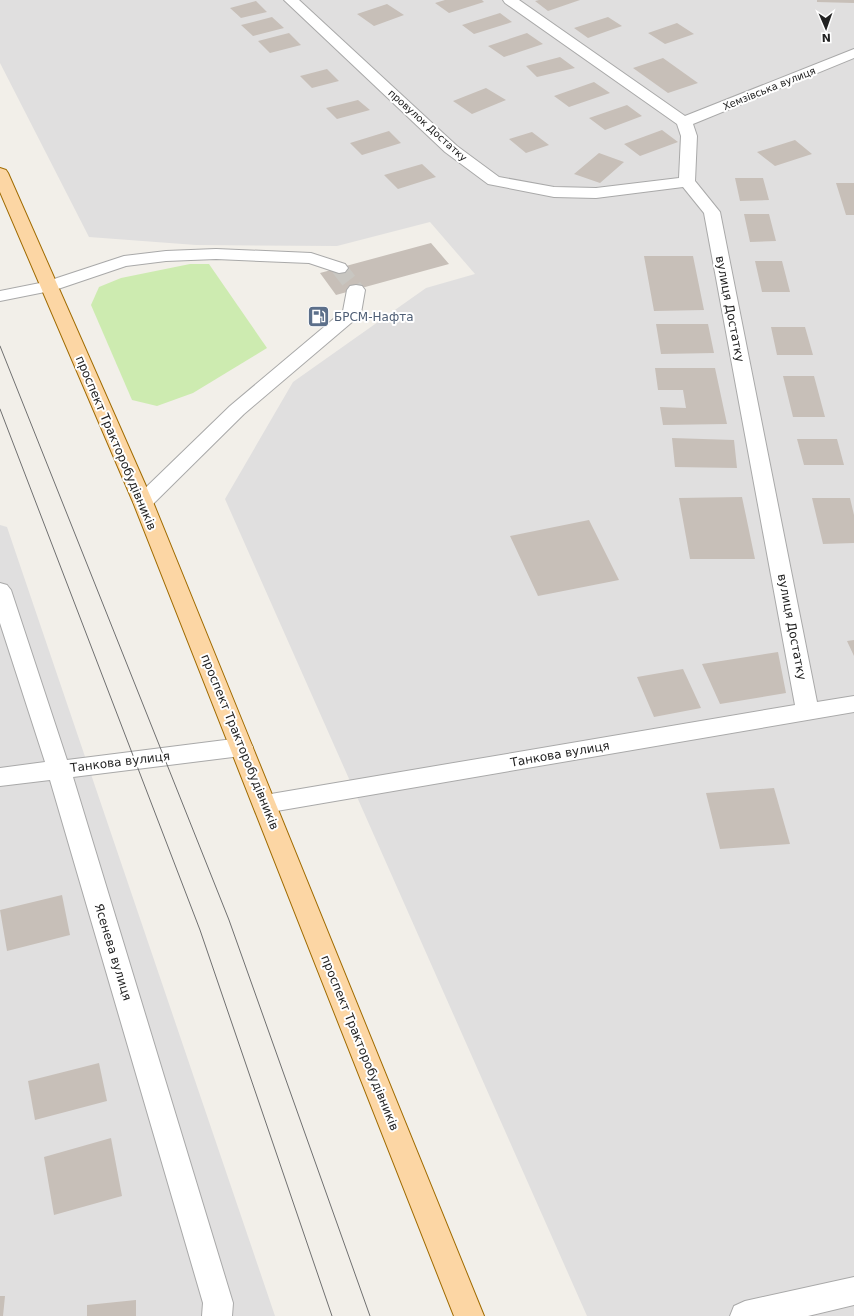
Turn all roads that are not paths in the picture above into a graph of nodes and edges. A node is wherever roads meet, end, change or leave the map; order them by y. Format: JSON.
{"nodes":[{"id":1,"x":291,"y":0,"type":"edge"},
{"id":2,"x":510,"y":0,"type":"edge"},
{"id":3,"x":854,"y":53,"type":"edge"},
{"id":4,"x":684,"y":122,"type":"junction"},
{"id":5,"x":0,"y":173,"type":"edge"},
{"id":6,"x":687,"y":182,"type":"junction"},
{"id":7,"x":339,"y":268,"type":"tunnel mouth"},
{"id":8,"x":49,"y":286,"type":"junction"},
{"id":9,"x":356,"y":290,"type":"dead end"},
{"id":10,"x":0,"y":296,"type":"edge"},
{"id":11,"x":143,"y":502,"type":"junction"},
{"id":12,"x":0,"y":590,"type":"edge"},
{"id":13,"x":854,"y":704,"type":"edge"},
{"id":14,"x":808,"y":712,"type":"junction"},
{"id":15,"x":241,"y":748,"type":"junction"},
{"id":16,"x":59,"y":769,"type":"junction"},
{"id":17,"x":0,"y":777,"type":"edge"},
{"id":18,"x":265,"y":804,"type":"junction"},
{"id":19,"x":854,"y":1291,"type":"edge"},
{"id":20,"x":217,"y":1316,"type":"edge"},
{"id":21,"x":469,"y":1316,"type":"edge"},
{"id":22,"x":746,"y":1316,"type":"edge"}],
"edges":[{"from":1,"to":6,"type":"street","name":"провулок Достатку"},
{"from":2,"to":4,"type":"street"},
{"from":3,"to":4,"type":"street","name":"Хемзівська вулиця"},
{"from":4,"to":6,"type":"street"},
{"from":5,"to":8,"type":"main road","name":"проспект Тракторобудівників"},
{"from":6,"to":14,"type":"street","name":"вулиця Достатку"},
{"from":7,"to":8,"type":"street"},
{"from":8,"to":10,"type":"street"},
{"from":8,"to":11,"type":"main road","name":"проспект Тракторобудівників"},
{"from":9,"to":11,"type":"street"},
{"from":11,"to":15,"type":"main road","name":"проспект Тракторобудівників"},
{"from":12,"to":16,"type":"street","name":"Ясенева вулиця"},
{"from":13,"to":14,"type":"street","name":"Танкова вулиця"},
{"from":14,"to":18,"type":"street","name":"Танкова вулиця"},
{"from":15,"to":16,"type":"street","name":"Танкова вулиця"},
{"from":15,"to":18,"type":"main road","name":"проспект Тракторобудівників"},
{"from":16,"to":17,"type":"street","name":"Танкова вулиця"},
{"from":16,"to":20,"type":"street","name":"Ясенева вулиця"},
{"from":18,"to":21,"type":"main road","name":"проспект Тракторобудівників"},
{"from":19,"to":22,"type":"street"}]}
